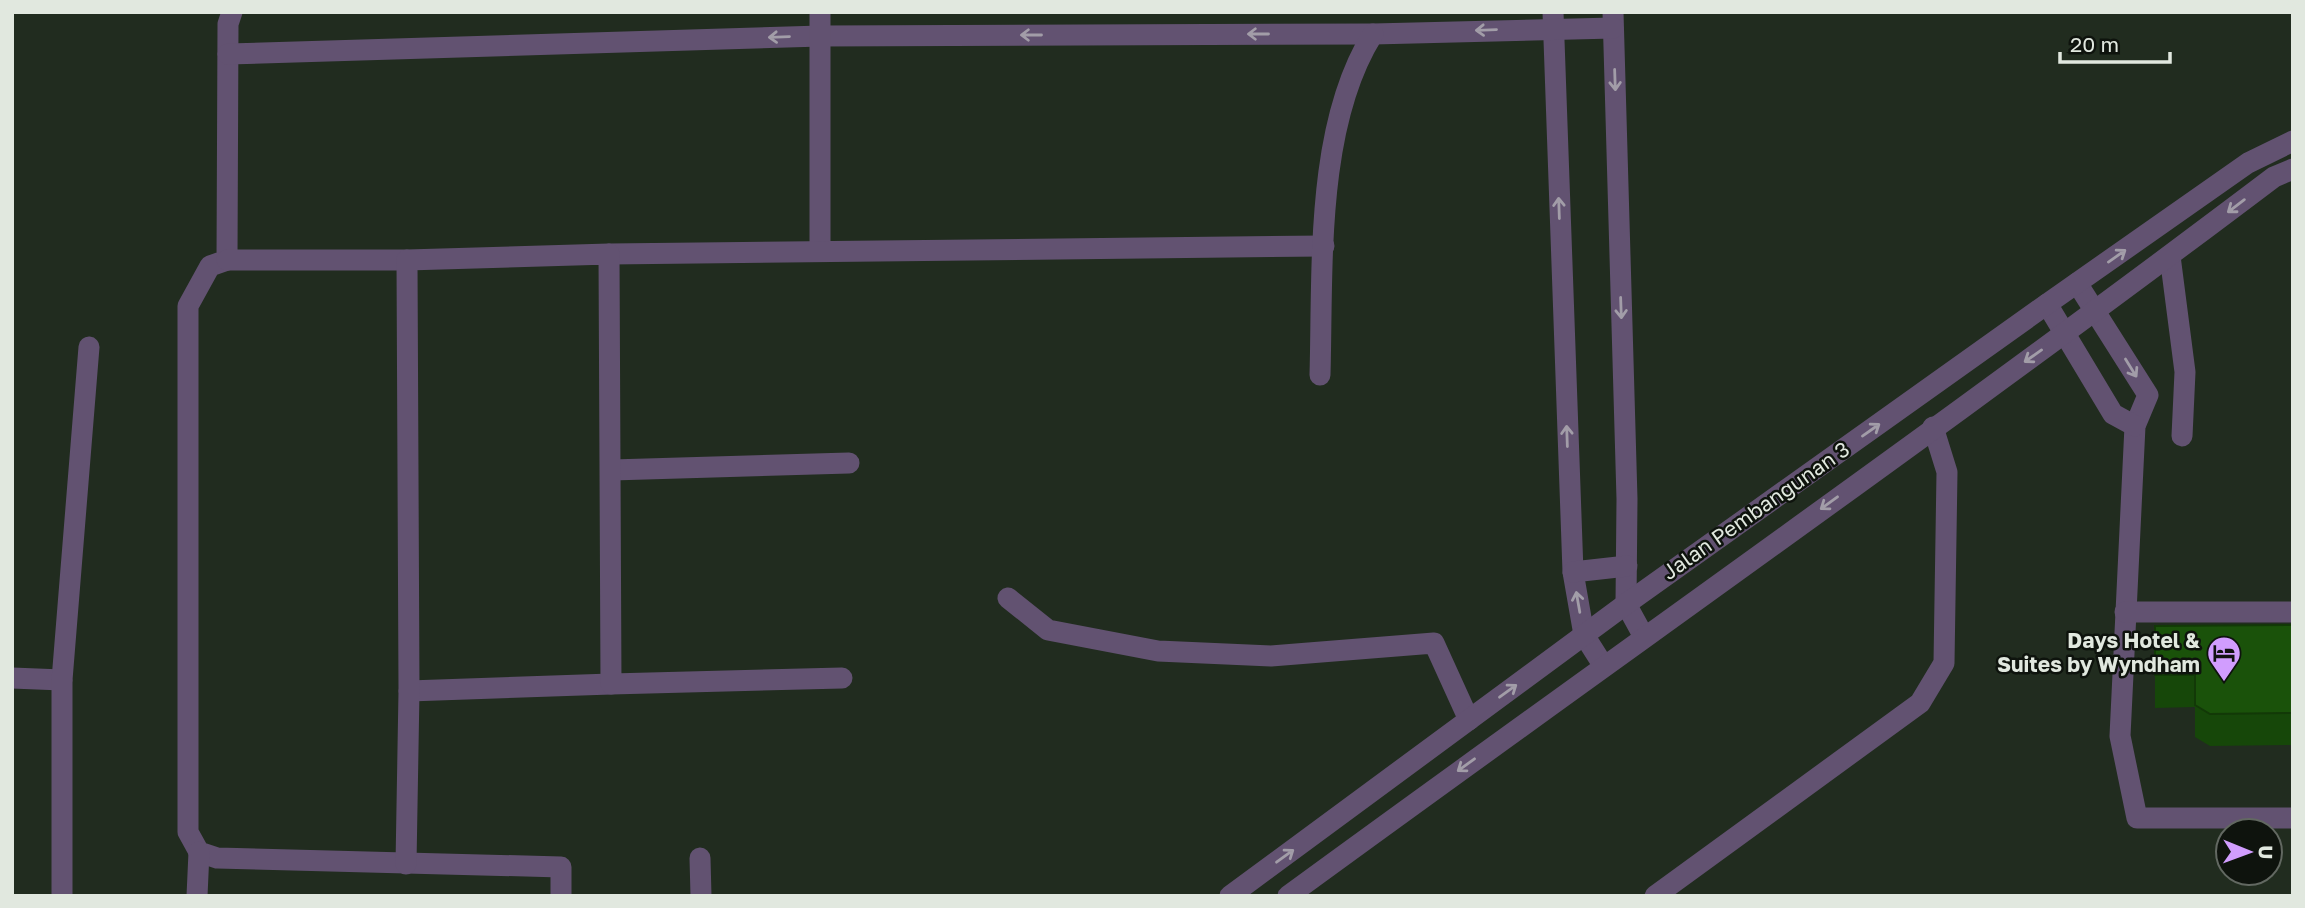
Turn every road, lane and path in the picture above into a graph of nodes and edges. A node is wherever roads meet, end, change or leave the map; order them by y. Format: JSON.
{"nodes":[{"id":1,"x":232,"y":12,"type":"edge"},
{"id":2,"x":820,"y":12,"type":"edge"},
{"id":3,"x":1554,"y":20,"type":"edge"},
{"id":4,"x":1613,"y":20,"type":"edge"},
{"id":5,"x":1373,"y":34,"type":"junction"},
{"id":6,"x":821,"y":36,"type":"junction"},
{"id":7,"x":228,"y":54,"type":"junction"},
{"id":8,"x":2293,"y":141,"type":"edge"},
{"id":9,"x":2293,"y":169,"type":"edge"},
{"id":10,"x":1324,"y":246,"type":"junction"},
{"id":11,"x":820,"y":250,"type":"junction"},
{"id":12,"x":609,"y":254,"type":"junction"},
{"id":13,"x":2170,"y":256,"type":"junction"},
{"id":14,"x":227,"y":260,"type":"junction"},
{"id":15,"x":407,"y":260,"type":"junction"},
{"id":16,"x":2077,"y":283,"type":"junction"},
{"id":17,"x":2047,"y":304,"type":"junction"},
{"id":18,"x":2096,"y":312,"type":"junction"},
{"id":19,"x":2064,"y":334,"type":"junction"},
{"id":20,"x":89,"y":347,"type":"dead end"},
{"id":21,"x":1320,"y":375,"type":"dead end"},
{"id":22,"x":2135,"y":426,"type":"junction"},
{"id":23,"x":1933,"y":428,"type":"junction"},
{"id":24,"x":2182,"y":436,"type":"dead end"},
{"id":25,"x":849,"y":463,"type":"dead end"},
{"id":26,"x":612,"y":470,"type":"junction"},
{"id":27,"x":1627,"y":566,"type":"junction"},
{"id":28,"x":1573,"y":572,"type":"junction"},
{"id":29,"x":1008,"y":598,"type":"dead end"},
{"id":30,"x":1626,"y":604,"type":"junction"},
{"id":31,"x":2125,"y":612,"type":"junction"},
{"id":32,"x":2293,"y":612,"type":"edge"},
{"id":33,"x":1584,"y":635,"type":"junction"},
{"id":34,"x":1644,"y":637,"type":"junction"},
{"id":35,"x":1603,"y":665,"type":"junction"},
{"id":36,"x":12,"y":678,"type":"edge"},
{"id":37,"x":842,"y":678,"type":"dead end"},
{"id":38,"x":62,"y":680,"type":"junction"},
{"id":39,"x":611,"y":684,"type":"junction"},
{"id":40,"x":409,"y":691,"type":"junction"},
{"id":41,"x":1469,"y":720,"type":"junction"},
{"id":42,"x":1357,"y":804,"type":"junction"},
{"id":43,"x":2293,"y":818,"type":"edge"},
{"id":44,"x":1376,"y":832,"type":"junction"},
{"id":45,"x":199,"y":852,"type":"junction"},
{"id":46,"x":700,"y":858,"type":"dead end"},
{"id":47,"x":406,"y":864,"type":"junction"},
{"id":48,"x":62,"y":896,"type":"edge"},
{"id":49,"x":197,"y":896,"type":"edge"},
{"id":50,"x":561,"y":896,"type":"edge"},
{"id":51,"x":701,"y":896,"type":"edge"},
{"id":52,"x":1230,"y":896,"type":"edge"},
{"id":53,"x":1288,"y":896,"type":"edge"},
{"id":54,"x":1655,"y":896,"type":"edge"}],
"edges":[{"from":1,"to":7,"type":"street"},
{"from":2,"to":6,"type":"street"},
{"from":3,"to":4,"type":"street"},
{"from":3,"to":5,"type":"street","one_way":true},
{"from":28,"to":3,"type":"street","one_way":true},
{"from":4,"to":27,"type":"street","one_way":true},
{"from":5,"to":6,"type":"street","one_way":true},
{"from":5,"to":10,"type":"street"},
{"from":6,"to":7,"type":"street","one_way":true},
{"from":6,"to":11,"type":"street"},
{"from":7,"to":14,"type":"street"},
{"from":16,"to":8,"type":"street","name":"Jalan Pembangunan 3","one_way":true},
{"from":9,"to":13,"type":"street","name":"Jalan Pembangunan 3","one_way":true},
{"from":10,"to":11,"type":"street"},
{"from":10,"to":21,"type":"street"},
{"from":11,"to":12,"type":"street"},
{"from":12,"to":15,"type":"street"},
{"from":12,"to":26,"type":"street"},
{"from":13,"to":18,"type":"street","name":"Jalan Pembangunan 3"},
{"from":13,"to":24,"type":"street"},
{"from":14,"to":15,"type":"street"},
{"from":14,"to":45,"type":"street"},
{"from":15,"to":40,"type":"street"},
{"from":16,"to":17,"type":"street","name":"Jalan Pembangunan 3"},
{"from":16,"to":18,"type":"street"},
{"from":17,"to":19,"type":"street"},
{"from":30,"to":17,"type":"street","name":"Jalan Pembangunan 3","one_way":true},
{"from":18,"to":19,"type":"street","name":"Jalan Pembangunan 3"},
{"from":18,"to":22,"type":"street","one_way":true},
{"from":19,"to":22,"type":"street"},
{"from":19,"to":23,"type":"street","name":"Jalan Pembangunan 3","one_way":true},
{"from":20,"to":38,"type":"street"},
{"from":22,"to":31,"type":"street"},
{"from":23,"to":34,"type":"street","name":"Jalan Pembangunan 3","one_way":true},
{"from":23,"to":54,"type":"street"},
{"from":25,"to":26,"type":"street"},
{"from":26,"to":39,"type":"street"},
{"from":27,"to":28,"type":"street"},
{"from":27,"to":30,"type":"street"},
{"from":33,"to":28,"type":"street","one_way":true},
{"from":29,"to":41,"type":"street"},
{"from":30,"to":33,"type":"street","name":"Jalan Pembangunan 3"},
{"from":30,"to":34,"type":"street"},
{"from":31,"to":32,"type":"street"},
{"from":31,"to":43,"type":"street"},
{"from":33,"to":35,"type":"street"},
{"from":41,"to":33,"type":"street","name":"Jalan Pembangunan 3","one_way":true},
{"from":34,"to":35,"type":"street","name":"Jalan Pembangunan 3"},
{"from":35,"to":44,"type":"street","name":"Jalan Pembangunan 3","one_way":true},
{"from":36,"to":38,"type":"street"},
{"from":37,"to":39,"type":"street"},
{"from":38,"to":48,"type":"street"},
{"from":39,"to":40,"type":"street"},
{"from":40,"to":47,"type":"street"},
{"from":41,"to":42,"type":"street","name":"Jalan Pembangunan 3"},
{"from":42,"to":44,"type":"street"},
{"from":52,"to":42,"type":"street","name":"Jalan Pembangunan 3","one_way":true},
{"from":44,"to":53,"type":"street","name":"Jalan Pembangunan 3"},
{"from":45,"to":47,"type":"street"},
{"from":45,"to":49,"type":"street"},
{"from":46,"to":51,"type":"street"},
{"from":47,"to":50,"type":"street"}]}
